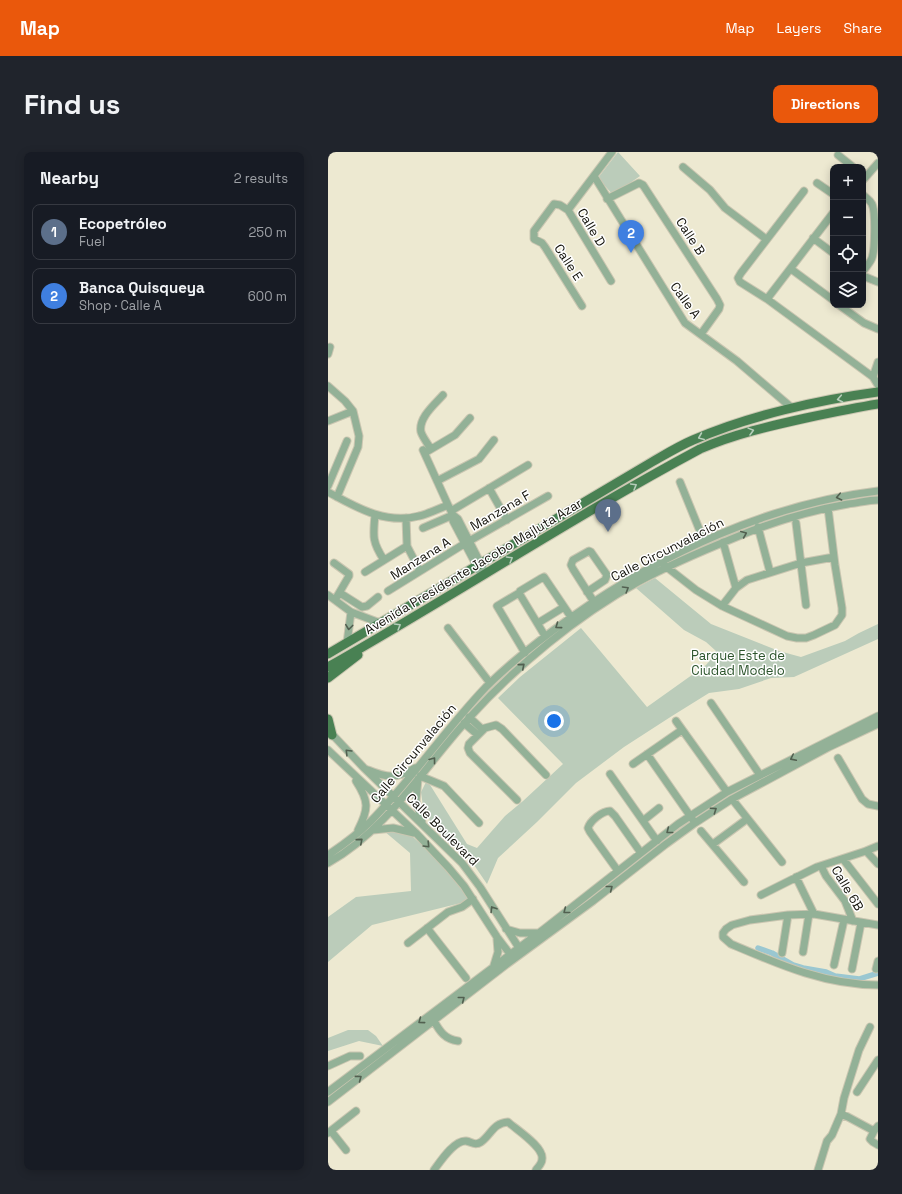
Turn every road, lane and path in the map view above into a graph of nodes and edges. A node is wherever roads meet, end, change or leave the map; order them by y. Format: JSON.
{"nodes":[{"id":1,"x":612,"y":152,"type":"edge"},
{"id":2,"x":838,"y":155,"type":"dead end"},
{"id":3,"x":878,"y":163,"type":"edge"},
{"id":4,"x":849,"y":164,"type":"edge"},
{"id":5,"x":683,"y":167,"type":"dead end"},
{"id":6,"x":866,"y":175,"type":"edge"},
{"id":7,"x":594,"y":176,"type":"junction"},
{"id":8,"x":817,"y":183,"type":"dead end"},
{"id":9,"x":804,"y":191,"type":"dead end"},
{"id":10,"x":830,"y":192,"type":"edge"},
{"id":11,"x":866,"y":198,"type":"edge"},
{"id":12,"x":607,"y":199,"type":"junction"},
{"id":13,"x":568,"y":210,"type":"junction"},
{"id":14,"x":830,"y":217,"type":"edge"},
{"id":15,"x":533,"y":235,"type":"joint"},
{"id":16,"x":813,"y":238,"type":"junction"},
{"id":17,"x":766,"y":239,"type":"junction"},
{"id":18,"x":830,"y":251,"type":"edge"},
{"id":19,"x":866,"y":267,"type":"edge"},
{"id":20,"x":791,"y":269,"type":"junction"},
{"id":21,"x":866,"y":277,"type":"edge"},
{"id":22,"x":611,"y":281,"type":"dead end"},
{"id":23,"x":878,"y":282,"type":"edge"},
{"id":24,"x":830,"y":298,"type":"edge"},
{"id":25,"x":767,"y":299,"type":"junction"},
{"id":26,"x":582,"y":306,"type":"dead end"},
{"id":27,"x":844,"y":308,"type":"edge"},
{"id":28,"x":878,"y":328,"type":"edge"},
{"id":29,"x":701,"y":334,"type":"junction"},
{"id":30,"x":878,"y":362,"type":"edge"},
{"id":31,"x":873,"y":377,"type":"junction"},
{"id":32,"x":878,"y":385,"type":"edge"},
{"id":33,"x":328,"y":386,"type":"edge"},
{"id":34,"x":878,"y":392,"type":"edge"},
{"id":35,"x":443,"y":395,"type":"dead end"},
{"id":36,"x":878,"y":404,"type":"edge"},
{"id":37,"x":792,"y":408,"type":"junction"},
{"id":38,"x":353,"y":411,"type":"junction"},
{"id":39,"x":470,"y":418,"type":"dead end"},
{"id":40,"x":328,"y":421,"type":"edge"},
{"id":41,"x":494,"y":440,"type":"dead end"},
{"id":42,"x":347,"y":441,"type":"dead end"},
{"id":43,"x":431,"y":449,"type":"junction"},
{"id":44,"x":528,"y":465,"type":"dead end"},
{"id":45,"x":437,"y":481,"type":"junction"},
{"id":46,"x":680,"y":482,"type":"dead end"},
{"id":47,"x":328,"y":486,"type":"edge"},
{"id":48,"x":489,"y":488,"type":"junction"},
{"id":49,"x":878,"y":491,"type":"edge"},
{"id":50,"x":328,"y":492,"type":"edge"},
{"id":51,"x":548,"y":496,"type":"dead end"},
{"id":52,"x":337,"y":497,"type":"junction"},
{"id":53,"x":878,"y":500,"type":"edge"},
{"id":54,"x":828,"y":508,"type":"junction"},
{"id":55,"x":451,"y":510,"type":"junction"},
{"id":56,"x":375,"y":515,"type":"junction"},
{"id":57,"x":406,"y":518,"type":"junction"},
{"id":58,"x":507,"y":520,"type":"junction"},
{"id":59,"x":796,"y":523,"type":"dead end"},
{"id":60,"x":758,"y":527,"type":"junction"},
{"id":61,"x":423,"y":528,"type":"dead end"},
{"id":62,"x":704,"y":541,"type":"junction"},
{"id":63,"x":723,"y":542,"type":"junction"},
{"id":64,"x":467,"y":543,"type":"junction"},
{"id":65,"x":407,"y":546,"type":"junction"},
{"id":66,"x":834,"y":557,"type":"junction"},
{"id":67,"x":384,"y":560,"type":"junction"},
{"id":68,"x":660,"y":562,"type":"junction"},
{"id":69,"x":334,"y":563,"type":"dead end"},
{"id":70,"x":801,"y":563,"type":"junction"},
{"id":71,"x":479,"y":565,"type":"junction"},
{"id":72,"x":668,"y":568,"type":"junction"},
{"id":73,"x":420,"y":571,"type":"junction"},
{"id":74,"x":365,"y":572,"type":"dead end"},
{"id":75,"x":770,"y":572,"type":"junction"},
{"id":76,"x":484,"y":575,"type":"junction"},
{"id":77,"x":736,"y":588,"type":"junction"},
{"id":78,"x":388,"y":591,"type":"dead end"},
{"id":79,"x":587,"y":592,"type":"junction"},
{"id":80,"x":340,"y":593,"type":"junction"},
{"id":81,"x":520,"y":593,"type":"junction"},
{"id":82,"x":328,"y":595,"type":"edge"},
{"id":83,"x":378,"y":597,"type":"dead end"},
{"id":84,"x":335,"y":600,"type":"junction"},
{"id":85,"x":594,"y":602,"type":"junction"},
{"id":86,"x":806,"y":605,"type":"dead end"},
{"id":87,"x":722,"y":606,"type":"junction"},
{"id":88,"x":564,"y":607,"type":"junction"},
{"id":89,"x":350,"y":612,"type":"junction"},
{"id":90,"x":571,"y":618,"type":"junction"},
{"id":91,"x":380,"y":623,"type":"junction"},
{"id":92,"x":538,"y":623,"type":"junction"},
{"id":93,"x":448,"y":628,"type":"dead end"},
{"id":94,"x":545,"y":636,"type":"junction"},
{"id":95,"x":377,"y":639,"type":"junction"},
{"id":96,"x":347,"y":643,"type":"junction"},
{"id":97,"x":524,"y":653,"type":"junction"},
{"id":98,"x":328,"y":654,"type":"edge"},
{"id":99,"x":328,"y":667,"type":"edge"},
{"id":100,"x":328,"y":678,"type":"edge"},
{"id":101,"x":490,"y":683,"type":"junction"},
{"id":102,"x":711,"y":703,"type":"dead end"},
{"id":103,"x":328,"y":719,"type":"edge"},
{"id":104,"x":877,"y":719,"type":"edge"},
{"id":105,"x":467,"y":720,"type":"junction"},
{"id":106,"x":676,"y":721,"type":"dead end"},
{"id":107,"x":452,"y":725,"type":"junction"},
{"id":108,"x":458,"y":730,"type":"junction"},
{"id":109,"x":682,"y":730,"type":"junction"},
{"id":110,"x":330,"y":733,"type":"edge"},
{"id":111,"x":480,"y":733,"type":"junction"},
{"id":112,"x":328,"y":750,"type":"edge"},
{"id":113,"x":647,"y":754,"type":"junction"},
{"id":114,"x":838,"y":758,"type":"dead end"},
{"id":115,"x":633,"y":764,"type":"dead end"},
{"id":116,"x":417,"y":767,"type":"junction"},
{"id":117,"x":364,"y":768,"type":"junction"},
{"id":118,"x":352,"y":774,"type":"junction"},
{"id":119,"x":610,"y":774,"type":"dead end"},
{"id":120,"x":546,"y":775,"type":"dead end"},
{"id":121,"x":760,"y":775,"type":"junction"},
{"id":122,"x":419,"y":778,"type":"junction"},
{"id":123,"x":727,"y":792,"type":"junction"},
{"id":124,"x":396,"y":799,"type":"junction"},
{"id":125,"x":732,"y":799,"type":"junction"},
{"id":126,"x":517,"y":800,"type":"dead end"},
{"id":127,"x":878,"y":806,"type":"edge"},
{"id":128,"x":388,"y":807,"type":"junction"},
{"id":129,"x":659,"y":808,"type":"dead end"},
{"id":130,"x":690,"y":816,"type":"junction"},
{"id":131,"x":747,"y":819,"type":"junction"},
{"id":132,"x":644,"y":820,"type":"junction"},
{"id":133,"x":695,"y":823,"type":"junction"},
{"id":134,"x":423,"y":824,"type":"junction"},
{"id":135,"x":479,"y":824,"type":"dead end"},
{"id":136,"x":373,"y":830,"type":"junction"},
{"id":137,"x":702,"y":831,"type":"dead end"},
{"id":138,"x":416,"y":833,"type":"junction"},
{"id":139,"x":355,"y":835,"type":"junction"},
{"id":140,"x":657,"y":840,"type":"junction"},
{"id":141,"x":713,"y":844,"type":"junction"},
{"id":142,"x":878,"y":846,"type":"edge"},
{"id":143,"x":866,"y":851,"type":"junction"},
{"id":144,"x":641,"y":853,"type":"junction"},
{"id":145,"x":328,"y":855,"type":"edge"},
{"id":146,"x":843,"y":859,"type":"junction"},
{"id":147,"x":782,"y":862,"type":"dead end"},
{"id":148,"x":328,"y":864,"type":"edge"},
{"id":149,"x":878,"y":864,"type":"edge"},
{"id":150,"x":821,"y":866,"type":"junction"},
{"id":151,"x":618,"y":871,"type":"junction"},
{"id":152,"x":472,"y":875,"type":"junction"},
{"id":153,"x":796,"y":877,"type":"junction"},
{"id":154,"x":744,"y":882,"type":"dead end"},
{"id":155,"x":462,"y":883,"type":"junction"},
{"id":156,"x":761,"y":895,"type":"dead end"},
{"id":157,"x":473,"y":899,"type":"junction"},
{"id":158,"x":878,"y":904,"type":"edge"},
{"id":159,"x":812,"y":914,"type":"junction"},
{"id":160,"x":788,"y":915,"type":"junction"},
{"id":161,"x":844,"y":920,"type":"junction"},
{"id":162,"x":854,"y":921,"type":"junction"},
{"id":163,"x":861,"y":923,"type":"junction"},
{"id":164,"x":878,"y":925,"type":"edge"},
{"id":165,"x":427,"y":928,"type":"junction"},
{"id":166,"x":506,"y":929,"type":"junction"},
{"id":167,"x":538,"y":933,"type":"junction"},
{"id":168,"x":497,"y":937,"type":"junction"},
{"id":169,"x":408,"y":942,"type":"dead end"},
{"id":170,"x":521,"y":950,"type":"junction"},
{"id":171,"x":803,"y":952,"type":"dead end"},
{"id":172,"x":782,"y":953,"type":"dead end"},
{"id":173,"x":512,"y":957,"type":"junction"},
{"id":174,"x":878,"y":961,"type":"edge"},
{"id":175,"x":494,"y":965,"type":"junction"},
{"id":176,"x":834,"y":965,"type":"dead end"},
{"id":177,"x":852,"y":969,"type":"dead end"},
{"id":178,"x":876,"y":969,"type":"dead end"},
{"id":179,"x":466,"y":978,"type":"dead end"},
{"id":180,"x":878,"y":985,"type":"edge"},
{"id":181,"x":434,"y":1021,"type":"junction"},
{"id":182,"x":870,"y":1027,"type":"dead end"},
{"id":183,"x":458,"y":1041,"type":"dead end"},
{"id":184,"x":360,"y":1056,"type":"dead end"},
{"id":185,"x":878,"y":1060,"type":"edge"},
{"id":186,"x":328,"y":1066,"type":"edge"},
{"id":187,"x":328,"y":1092,"type":"edge"},
{"id":188,"x":857,"y":1092,"type":"dead end"},
{"id":189,"x":328,"y":1102,"type":"edge"},
{"id":190,"x":356,"y":1111,"type":"dead end"},
{"id":191,"x":840,"y":1114,"type":"junction"},
{"id":192,"x":876,"y":1128,"type":"edge"},
{"id":193,"x":329,"y":1132,"type":"edge"},
{"id":194,"x":878,"y":1145,"type":"edge"},
{"id":195,"x":346,"y":1150,"type":"dead end"},
{"id":196,"x":434,"y":1170,"type":"edge"},
{"id":197,"x":536,"y":1170,"type":"edge"},
{"id":198,"x":818,"y":1170,"type":"edge"}],
"edges":[{"from":1,"to":7,"type":"street"},
{"from":2,"to":4,"type":"street"},
{"from":3,"to":6,"type":"street"},
{"from":5,"to":17,"type":"street"},
{"from":7,"to":12,"type":"street","name":"Calle A"},
{"from":7,"to":13,"type":"street"},
{"from":8,"to":10,"type":"street"},
{"from":9,"to":17,"type":"street"},
{"from":11,"to":19,"type":"street"},
{"from":12,"to":29,"type":"street","name":"Calle A"},
{"from":12,"to":29,"type":"street","name":"Calle B"},
{"from":13,"to":15,"type":"street","name":"Calle D"},
{"from":13,"to":22,"type":"street","name":"Calle D"},
{"from":14,"to":16,"type":"street"},
{"from":15,"to":26,"type":"street","name":"Calle E"},
{"from":16,"to":18,"type":"street"},
{"from":16,"to":20,"type":"street"},
{"from":17,"to":25,"type":"street"},
{"from":20,"to":24,"type":"street"},
{"from":20,"to":25,"type":"street"},
{"from":21,"to":23,"type":"street"},
{"from":25,"to":31,"type":"street"},
{"from":27,"to":28,"type":"street"},
{"from":29,"to":37,"type":"street","name":"Calle A"},
{"from":30,"to":31,"type":"street"},
{"from":31,"to":32,"type":"street"},
{"from":33,"to":38,"type":"street"},
{"from":34,"to":37,"type":"main road","name":"Avenida Presidente Jacobo Majluta Azar","one_way":true},
{"from":35,"to":43,"type":"street"},
{"from":76,"to":36,"type":"main road","name":"Avenida Presidente Jacobo Majluta Azar","one_way":true},
{"from":37,"to":71,"type":"main road","name":"Avenida Presidente Jacobo Majluta Azar","one_way":true},
{"from":38,"to":40,"type":"street"},
{"from":38,"to":52,"type":"street"},
{"from":39,"to":43,"type":"street"},
{"from":41,"to":45,"type":"street"},
{"from":42,"to":47,"type":"street"},
{"from":43,"to":45,"type":"street"},
{"from":44,"to":48,"type":"street"},
{"from":45,"to":55,"type":"street"},
{"from":46,"to":62,"type":"street"},
{"from":48,"to":55,"type":"street"},
{"from":48,"to":58,"type":"street"},
{"from":49,"to":62,"type":"street","name":"Calle Circunvalación","one_way":true},
{"from":50,"to":52,"type":"street"},
{"from":51,"to":58,"type":"street","name":"Manzana F"},
{"from":52,"to":56,"type":"street"},
{"from":53,"to":54,"type":"street","name":"Calle Circunvalación"},
{"from":54,"to":60,"type":"street","name":"Calle Circunvalación"},
{"from":54,"to":66,"type":"street"},
{"from":55,"to":57,"type":"street"},
{"from":55,"to":61,"type":"street"},
{"from":55,"to":64,"type":"street"},
{"from":56,"to":57,"type":"street"},
{"from":56,"to":67,"type":"street"},
{"from":57,"to":65,"type":"street"},
{"from":58,"to":64,"type":"street","name":"Manzana F"},
{"from":59,"to":70,"type":"street"},
{"from":63,"to":60,"type":"street","name":"Calle Circunvalación","one_way":true},
{"from":60,"to":75,"type":"street"},
{"from":62,"to":68,"type":"street","name":"Calle Circunvalación"},
{"from":63,"to":72,"type":"street","name":"Calle Circunvalación"},
{"from":63,"to":77,"type":"street"},
{"from":64,"to":71,"type":"street"},
{"from":64,"to":73,"type":"street","name":"Manzana A"},
{"from":65,"to":67,"type":"street"},
{"from":65,"to":73,"type":"street"},
{"from":66,"to":70,"type":"street"},
{"from":66,"to":87,"type":"street"},
{"from":67,"to":74,"type":"street"},
{"from":68,"to":72,"type":"street"},
{"from":68,"to":85,"type":"street","name":"Calle Circunvalación"},
{"from":69,"to":80,"type":"street"},
{"from":70,"to":75,"type":"street"},
{"from":70,"to":86,"type":"street"},
{"from":71,"to":76,"type":"street"},
{"from":71,"to":91,"type":"main road","name":"Avenida Presidente Jacobo Majluta Azar"},
{"from":72,"to":87,"type":"street"},
{"from":105,"to":72,"type":"street","name":"Calle Circunvalación","one_way":true},
{"from":73,"to":78,"type":"street","name":"Manzana A"},
{"from":75,"to":77,"type":"street"},
{"from":95,"to":76,"type":"main road","name":"Avenida Presidente Jacobo Majluta Azar","one_way":true},
{"from":77,"to":87,"type":"street"},
{"from":79,"to":79,"type":"street"},
{"from":79,"to":85,"type":"street"},
{"from":80,"to":83,"type":"street"},
{"from":80,"to":84,"type":"street"},
{"from":81,"to":88,"type":"street"},
{"from":81,"to":92,"type":"street"},
{"from":81,"to":97,"type":"street"},
{"from":82,"to":84,"type":"street"},
{"from":84,"to":89,"type":"street"},
{"from":85,"to":90,"type":"street","name":"Calle Circunvalación"},
{"from":88,"to":90,"type":"street"},
{"from":88,"to":92,"type":"street"},
{"from":89,"to":91,"type":"street"},
{"from":89,"to":96,"type":"street","one_way":true},
{"from":90,"to":94,"type":"street","name":"Calle Circunvalación","one_way":true},
{"from":91,"to":96,"type":"main road","name":"Avenida Presidente Jacobo Majluta Azar"},
{"from":92,"to":94,"type":"street"},
{"from":93,"to":101,"type":"street"},
{"from":94,"to":97,"type":"street","name":"Calle Circunvalación"},
{"from":95,"to":99,"type":"main road","name":"Avenida Presidente Jacobo Majluta Azar"},
{"from":95,"to":100,"type":"main road"},
{"from":96,"to":98,"type":"main road","name":"Avenida Presidente Jacobo Majluta Azar"},
{"from":97,"to":101,"type":"street","name":"Calle Circunvalación"},
{"from":101,"to":107,"type":"street","name":"Calle Circunvalación"},
{"from":102,"to":121,"type":"street"},
{"from":103,"to":110,"type":"main road"},
{"from":104,"to":121,"type":"street","one_way":true},
{"from":104,"to":125,"type":"street"},
{"from":105,"to":108,"type":"street","name":"Calle Circunvalación"},
{"from":105,"to":111,"type":"street"},
{"from":106,"to":109,"type":"street"},
{"from":107,"to":108,"type":"street"},
{"from":107,"to":116,"type":"street","name":"Calle Circunvalación"},
{"from":122,"to":108,"type":"street","name":"Calle Circunvalación","one_way":true},
{"from":109,"to":113,"type":"street"},
{"from":109,"to":123,"type":"street"},
{"from":117,"to":110,"type":"street","name":"Calle Boulevard","one_way":true},
{"from":111,"to":120,"type":"street"},
{"from":111,"to":126,"type":"street"},
{"from":112,"to":118,"type":"street","name":"Calle Boulevard"},
{"from":113,"to":115,"type":"street"},
{"from":113,"to":130,"type":"street"},
{"from":114,"to":127,"type":"street"},
{"from":116,"to":117,"type":"street"},
{"from":116,"to":124,"type":"street","name":"Calle Circunvalación"},
{"from":117,"to":124,"type":"street","name":"Calle Boulevard"},
{"from":118,"to":128,"type":"street","name":"Calle Boulevard"},
{"from":118,"to":139,"type":"street"},
{"from":119,"to":132,"type":"street"},
{"from":121,"to":123,"type":"street"},
{"from":122,"to":124,"type":"street","name":"Calle Circunvalación"},
{"from":122,"to":134,"type":"street"},
{"from":122,"to":135,"type":"street"},
{"from":123,"to":130,"type":"street"},
{"from":124,"to":128,"type":"street","name":"Calle Circunvalación"},
{"from":124,"to":134,"type":"street","name":"Calle Boulevard"},
{"from":125,"to":131,"type":"street"},
{"from":133,"to":125,"type":"street","one_way":true},
{"from":128,"to":136,"type":"street","name":"Calle Circunvalación"},
{"from":128,"to":138,"type":"street","name":"Calle Boulevard"},
{"from":128,"to":139,"type":"street","name":"Calle Circunvalación"},
{"from":129,"to":132,"type":"street"},
{"from":130,"to":133,"type":"street"},
{"from":130,"to":140,"type":"street","one_way":true},
{"from":131,"to":141,"type":"street"},
{"from":131,"to":147,"type":"street"},
{"from":132,"to":140,"type":"street"},
{"from":170,"to":133,"type":"street","one_way":true},
{"from":134,"to":152,"type":"street","name":"Calle Boulevard"},
{"from":136,"to":138,"type":"street"},
{"from":148,"to":136,"type":"street","name":"Calle Circunvalación","one_way":true},
{"from":137,"to":141,"type":"street"},
{"from":138,"to":155,"type":"street","name":"Calle Boulevard","one_way":true},
{"from":139,"to":145,"type":"street","name":"Calle Circunvalación"},
{"from":140,"to":144,"type":"street"},
{"from":141,"to":154,"type":"street"},
{"from":142,"to":143,"type":"street"},
{"from":143,"to":146,"type":"street"},
{"from":143,"to":149,"type":"street"},
{"from":144,"to":151,"type":"street"},
{"from":144,"to":151,"type":"street"},
{"from":146,"to":150,"type":"street"},
{"from":146,"to":158,"type":"street"},
{"from":150,"to":153,"type":"street"},
{"from":150,"to":162,"type":"street","name":"Calle 6B"},
{"from":151,"to":167,"type":"street","one_way":true},
{"from":152,"to":155,"type":"street"},
{"from":166,"to":152,"type":"street","name":"Calle Boulevard","one_way":true},
{"from":153,"to":156,"type":"street"},
{"from":153,"to":159,"type":"street"},
{"from":155,"to":157,"type":"street","name":"Calle Boulevard"},
{"from":157,"to":165,"type":"street"},
{"from":157,"to":168,"type":"street","name":"Calle Boulevard"},
{"from":159,"to":160,"type":"street"},
{"from":159,"to":161,"type":"street"},
{"from":159,"to":171,"type":"street"},
{"from":160,"to":172,"type":"street"},
{"from":160,"to":180,"type":"street"},
{"from":161,"to":162,"type":"street"},
{"from":161,"to":176,"type":"street"},
{"from":162,"to":163,"type":"street"},
{"from":163,"to":164,"type":"street"},
{"from":163,"to":177,"type":"street","name":"Calle 6B"},
{"from":165,"to":169,"type":"street"},
{"from":165,"to":179,"type":"street"},
{"from":166,"to":167,"type":"street"},
{"from":166,"to":170,"type":"street","name":"Calle Boulevard"},
{"from":167,"to":170,"type":"street"},
{"from":168,"to":173,"type":"street","name":"Calle Boulevard"},
{"from":168,"to":175,"type":"street"},
{"from":170,"to":173,"type":"street"},
{"from":173,"to":175,"type":"street"},
{"from":181,"to":173,"type":"street","one_way":true},
{"from":174,"to":178,"type":"street"},
{"from":175,"to":187,"type":"street","one_way":true},
{"from":181,"to":183,"type":"street"},
{"from":189,"to":181,"type":"street","one_way":true},
{"from":182,"to":191,"type":"street"},
{"from":184,"to":186,"type":"street"},
{"from":185,"to":188,"type":"street"},
{"from":190,"to":193,"type":"street"},
{"from":191,"to":192,"type":"street"},
{"from":191,"to":198,"type":"street"},
{"from":192,"to":194,"type":"street"},
{"from":193,"to":195,"type":"street"},
{"from":196,"to":197,"type":"street"}]}
